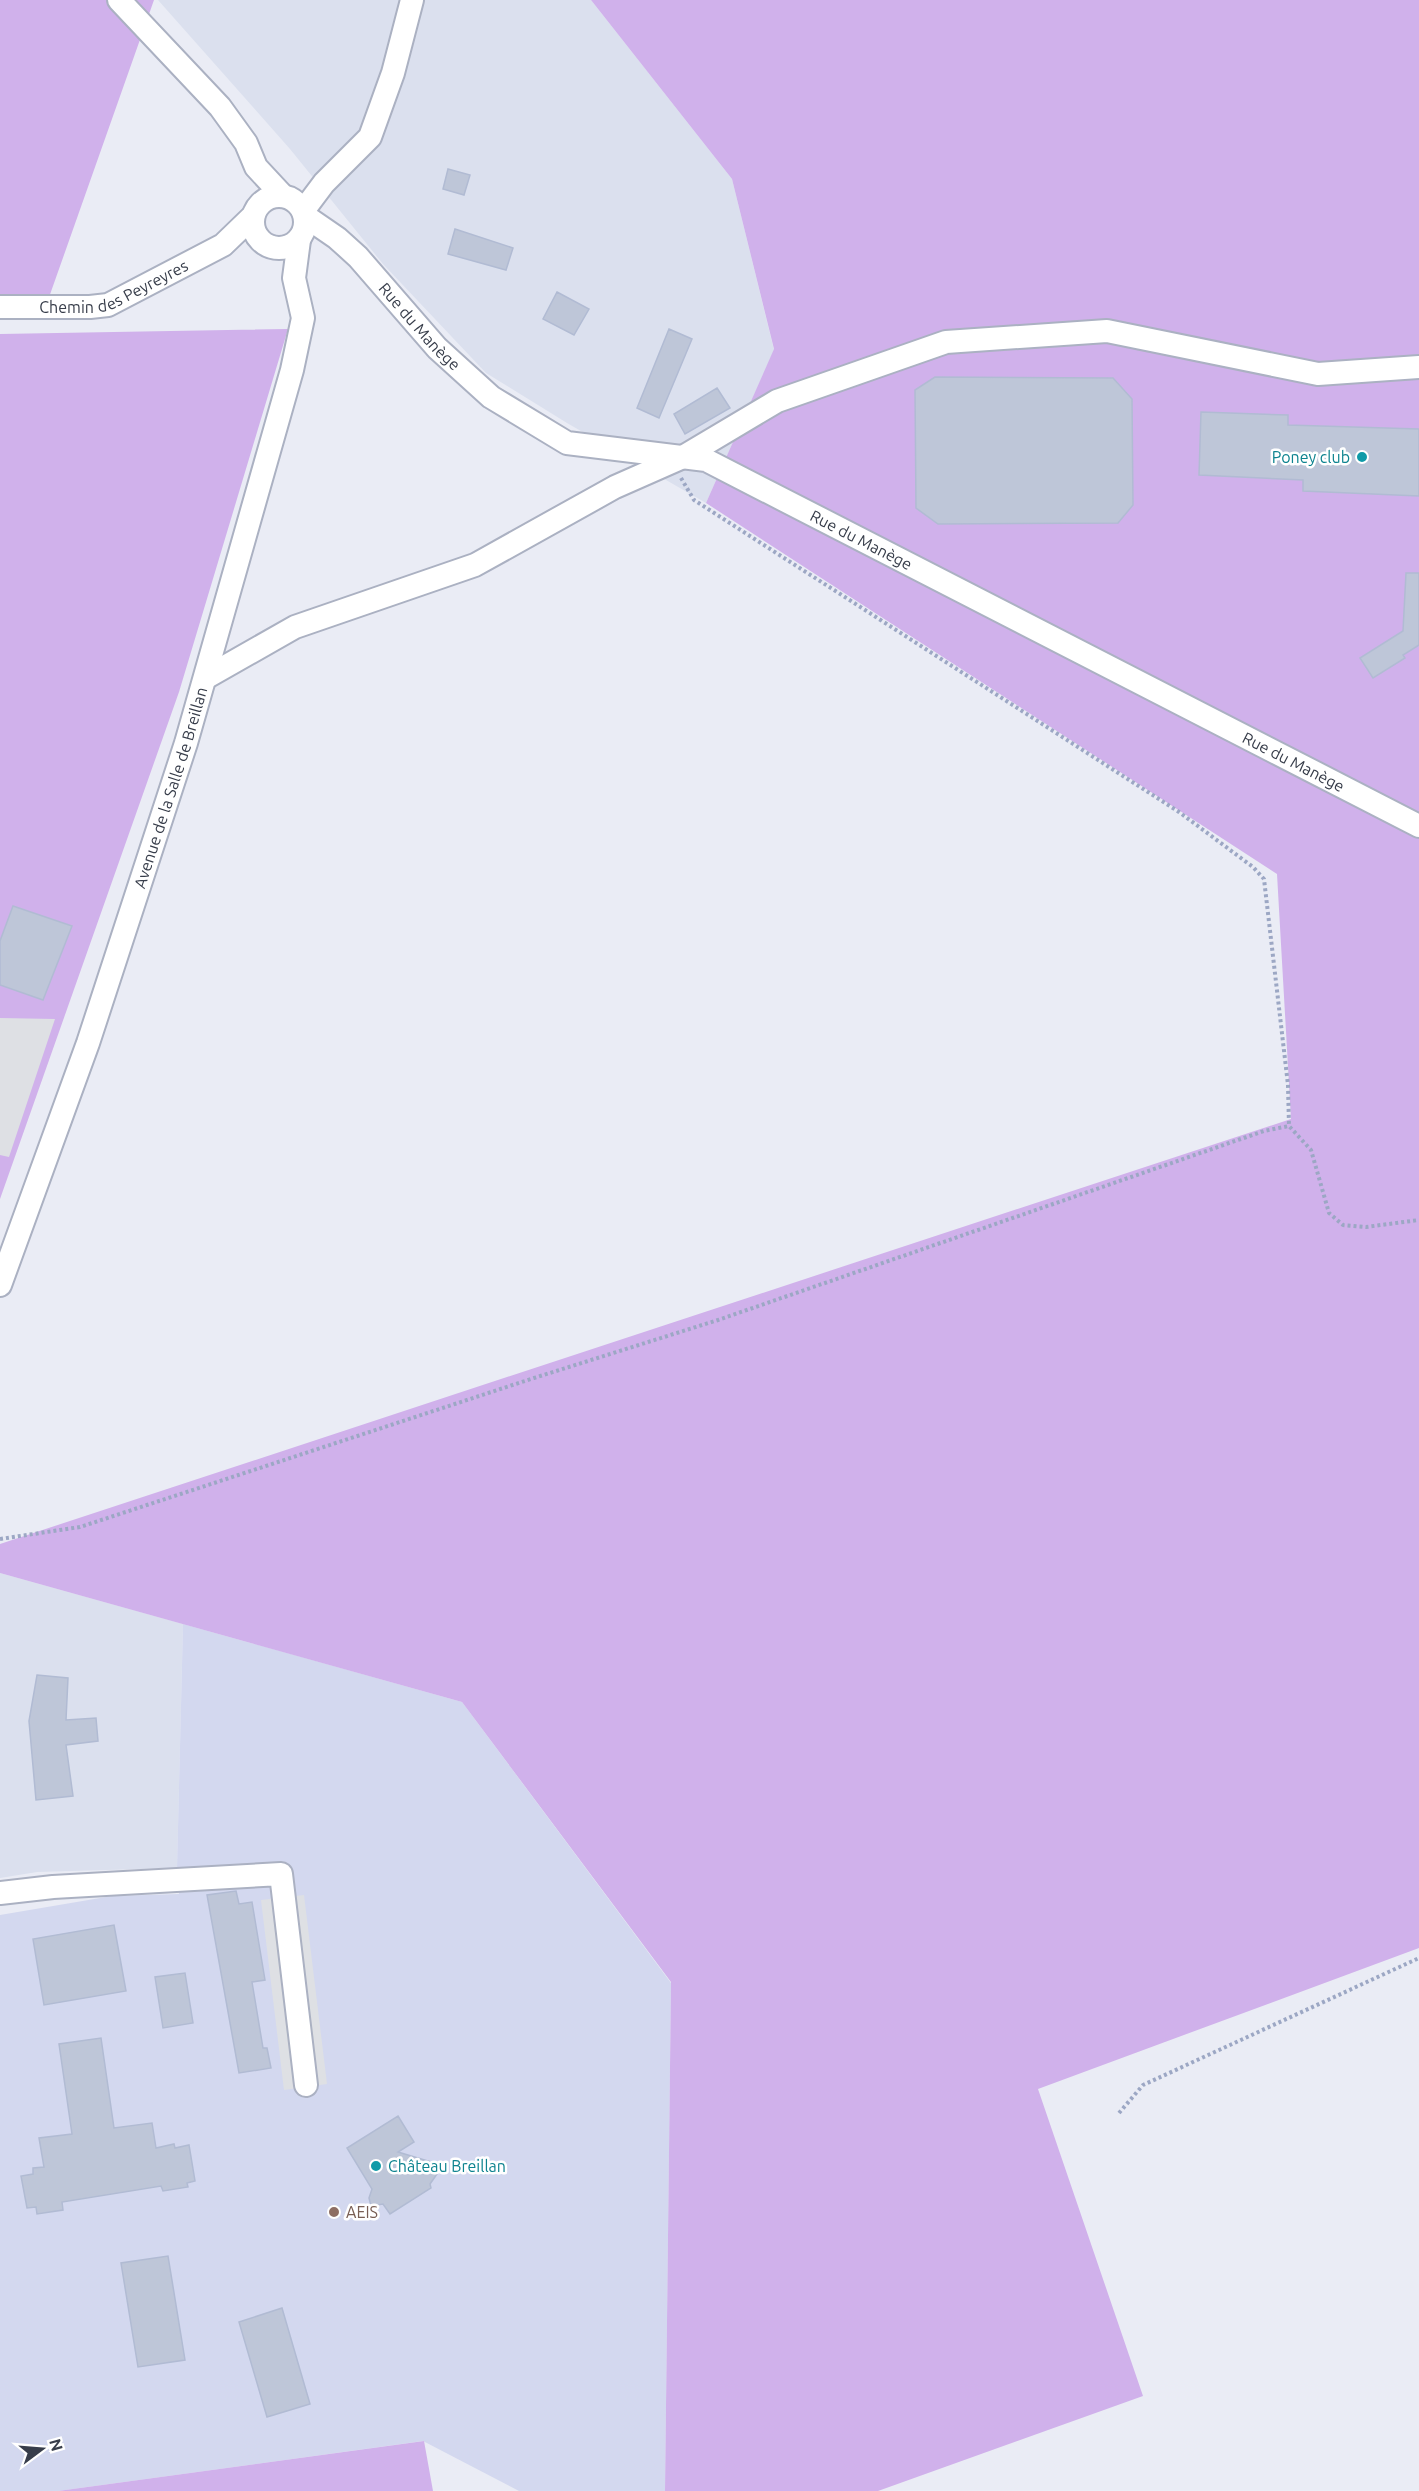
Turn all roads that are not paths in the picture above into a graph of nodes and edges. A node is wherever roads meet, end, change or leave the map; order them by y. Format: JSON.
{"nodes":[{"id":1,"x":119,"y":0,"type":"edge"},
{"id":2,"x":412,"y":0,"type":"edge"},
{"id":3,"x":256,"y":167,"type":"junction"},
{"id":4,"x":254,"y":214,"type":"junction"},
{"id":5,"x":296,"y":216,"type":"junction"},
{"id":6,"x":265,"y":244,"type":"junction"},
{"id":7,"x":223,"y":245,"type":"junction"},
{"id":8,"x":294,"y":279,"type":"junction"},
{"id":9,"x":0,"y":307,"type":"edge"},
{"id":10,"x":1419,"y":367,"type":"edge"},
{"id":11,"x":678,"y":459,"type":"junction"},
{"id":12,"x":207,"y":677,"type":"junction"},
{"id":13,"x":1419,"y":826,"type":"edge"},
{"id":14,"x":0,"y":1285,"type":"edge"},
{"id":15,"x":0,"y":1893,"type":"edge"},
{"id":16,"x":306,"y":2085,"type":"dead end"}],
"edges":[{"from":1,"to":3,"type":"street"},
{"from":2,"to":5,"type":"street"},
{"from":3,"to":4,"type":"street"},
{"from":3,"to":5,"type":"street"},
{"from":4,"to":5,"type":"street"},
{"from":4,"to":6,"type":"street"},
{"from":4,"to":7,"type":"street","name":"Chemin des Peyreyres"},
{"from":5,"to":6,"type":"street"},
{"from":5,"to":8,"type":"street","name":"Avenue de la Salle de Breillan"},
{"from":5,"to":11,"type":"street","name":"Rue du Manège"},
{"from":6,"to":7,"type":"street","name":"Chemin des Peyreyres"},
{"from":6,"to":8,"type":"street","name":"Avenue de la Salle de Breillan"},
{"from":7,"to":9,"type":"street","name":"Chemin des Peyreyres"},
{"from":8,"to":12,"type":"street","name":"Avenue de la Salle de Breillan"},
{"from":10,"to":11,"type":"street"},
{"from":11,"to":12,"type":"street"},
{"from":11,"to":13,"type":"street","name":"Rue du Manège"},
{"from":12,"to":14,"type":"street","name":"Avenue de la Salle de Breillan"},
{"from":15,"to":16,"type":"street"}]}
